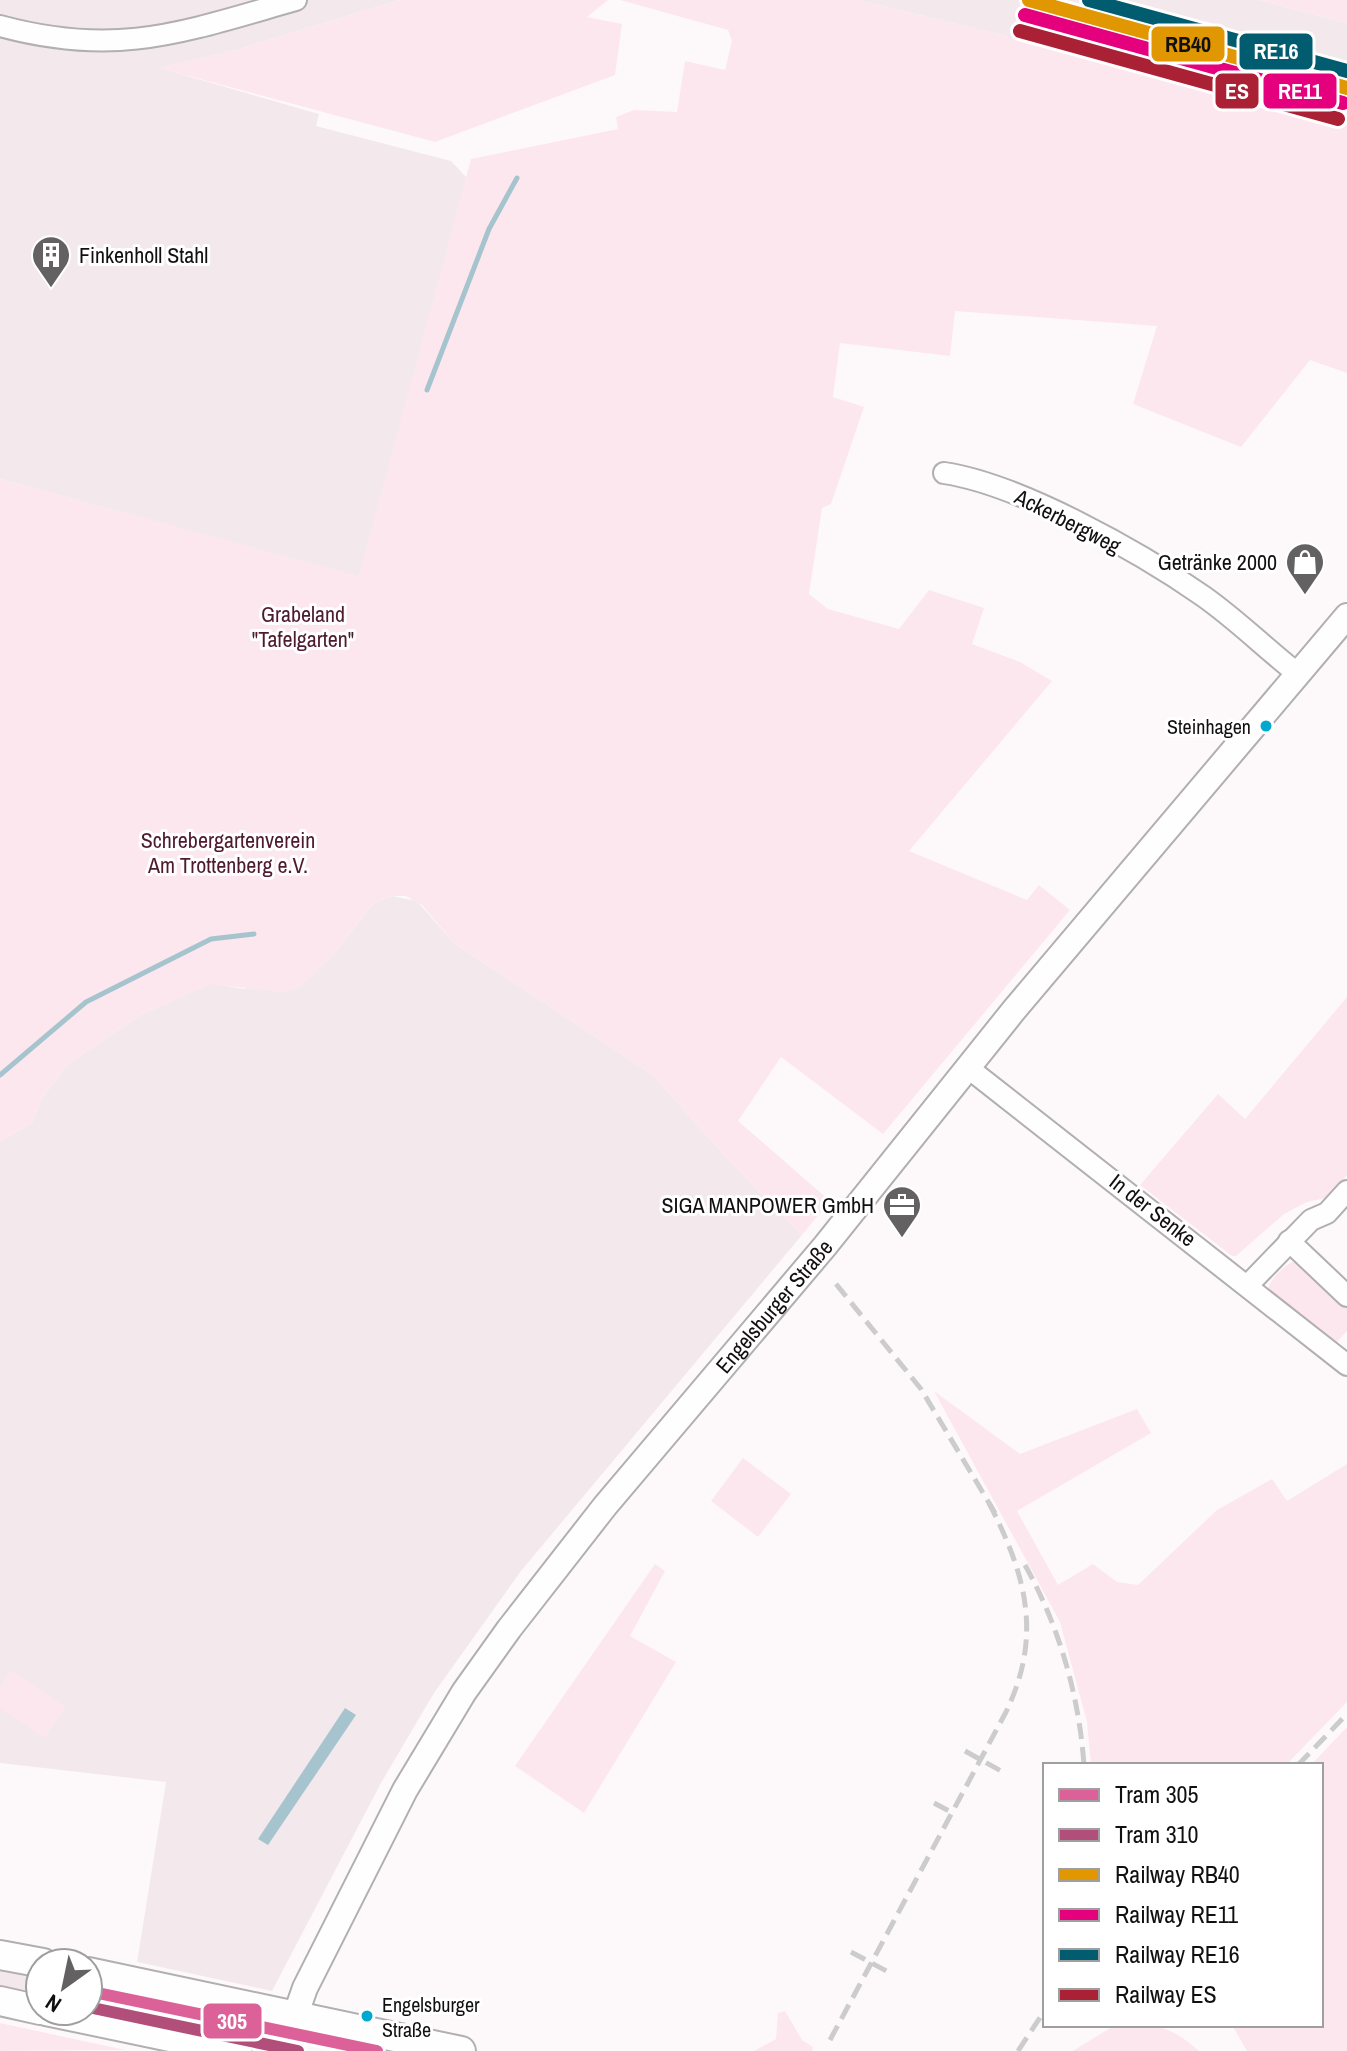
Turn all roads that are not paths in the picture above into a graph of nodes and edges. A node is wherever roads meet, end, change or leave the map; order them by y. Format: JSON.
{"nodes":[{"id":1,"x":296,"y":0,"type":"edge"},
{"id":2,"x":0,"y":26,"type":"edge"},
{"id":3,"x":944,"y":473,"type":"dead end"},
{"id":4,"x":1347,"y":616,"type":"edge"},
{"id":5,"x":1298,"y":674,"type":"junction"},
{"id":6,"x":967,"y":1067,"type":"junction"},
{"id":7,"x":1347,"y":1191,"type":"edge"},
{"id":8,"x":1289,"y":1241,"type":"junction"},
{"id":9,"x":1248,"y":1285,"type":"junction"},
{"id":10,"x":1347,"y":1296,"type":"edge"},
{"id":11,"x":1344,"y":1355,"type":"edge"},
{"id":12,"x":0,"y":1955,"type":"edge"},
{"id":13,"x":24,"y":1959,"type":"edge"},
{"id":14,"x":104,"y":1975,"type":"edge"},
{"id":15,"x":0,"y":2001,"type":"edge"},
{"id":16,"x":24,"y":2006,"type":"edge"},
{"id":17,"x":294,"y":2014,"type":"junction"},
{"id":18,"x":104,"y":2023,"type":"edge"},
{"id":19,"x":237,"y":2051,"type":"edge"},
{"id":20,"x":283,"y":2051,"type":"edge"},
{"id":21,"x":461,"y":2051,"type":"edge"}],
"edges":[{"from":1,"to":2,"type":"street"},
{"from":3,"to":5,"type":"street","name":"Ackerbergweg"},
{"from":4,"to":5,"type":"street","name":"Engelsburger Straße"},
{"from":5,"to":6,"type":"street","name":"Engelsburger Straße"},
{"from":6,"to":9,"type":"street","name":"In der Senke"},
{"from":6,"to":17,"type":"street","name":"Engelsburger Straße"},
{"from":7,"to":8,"type":"street"},
{"from":8,"to":9,"type":"street"},
{"from":8,"to":10,"type":"street"},
{"from":9,"to":11,"type":"street","name":"In der Senke"},
{"from":12,"to":13,"type":"main road"},
{"from":14,"to":17,"type":"main road"},
{"from":15,"to":16,"type":"main road"},
{"from":17,"to":20,"type":"street","name":"Engelsburger Straße"},
{"from":17,"to":21,"type":"main road"},
{"from":18,"to":19,"type":"main road"}]}
